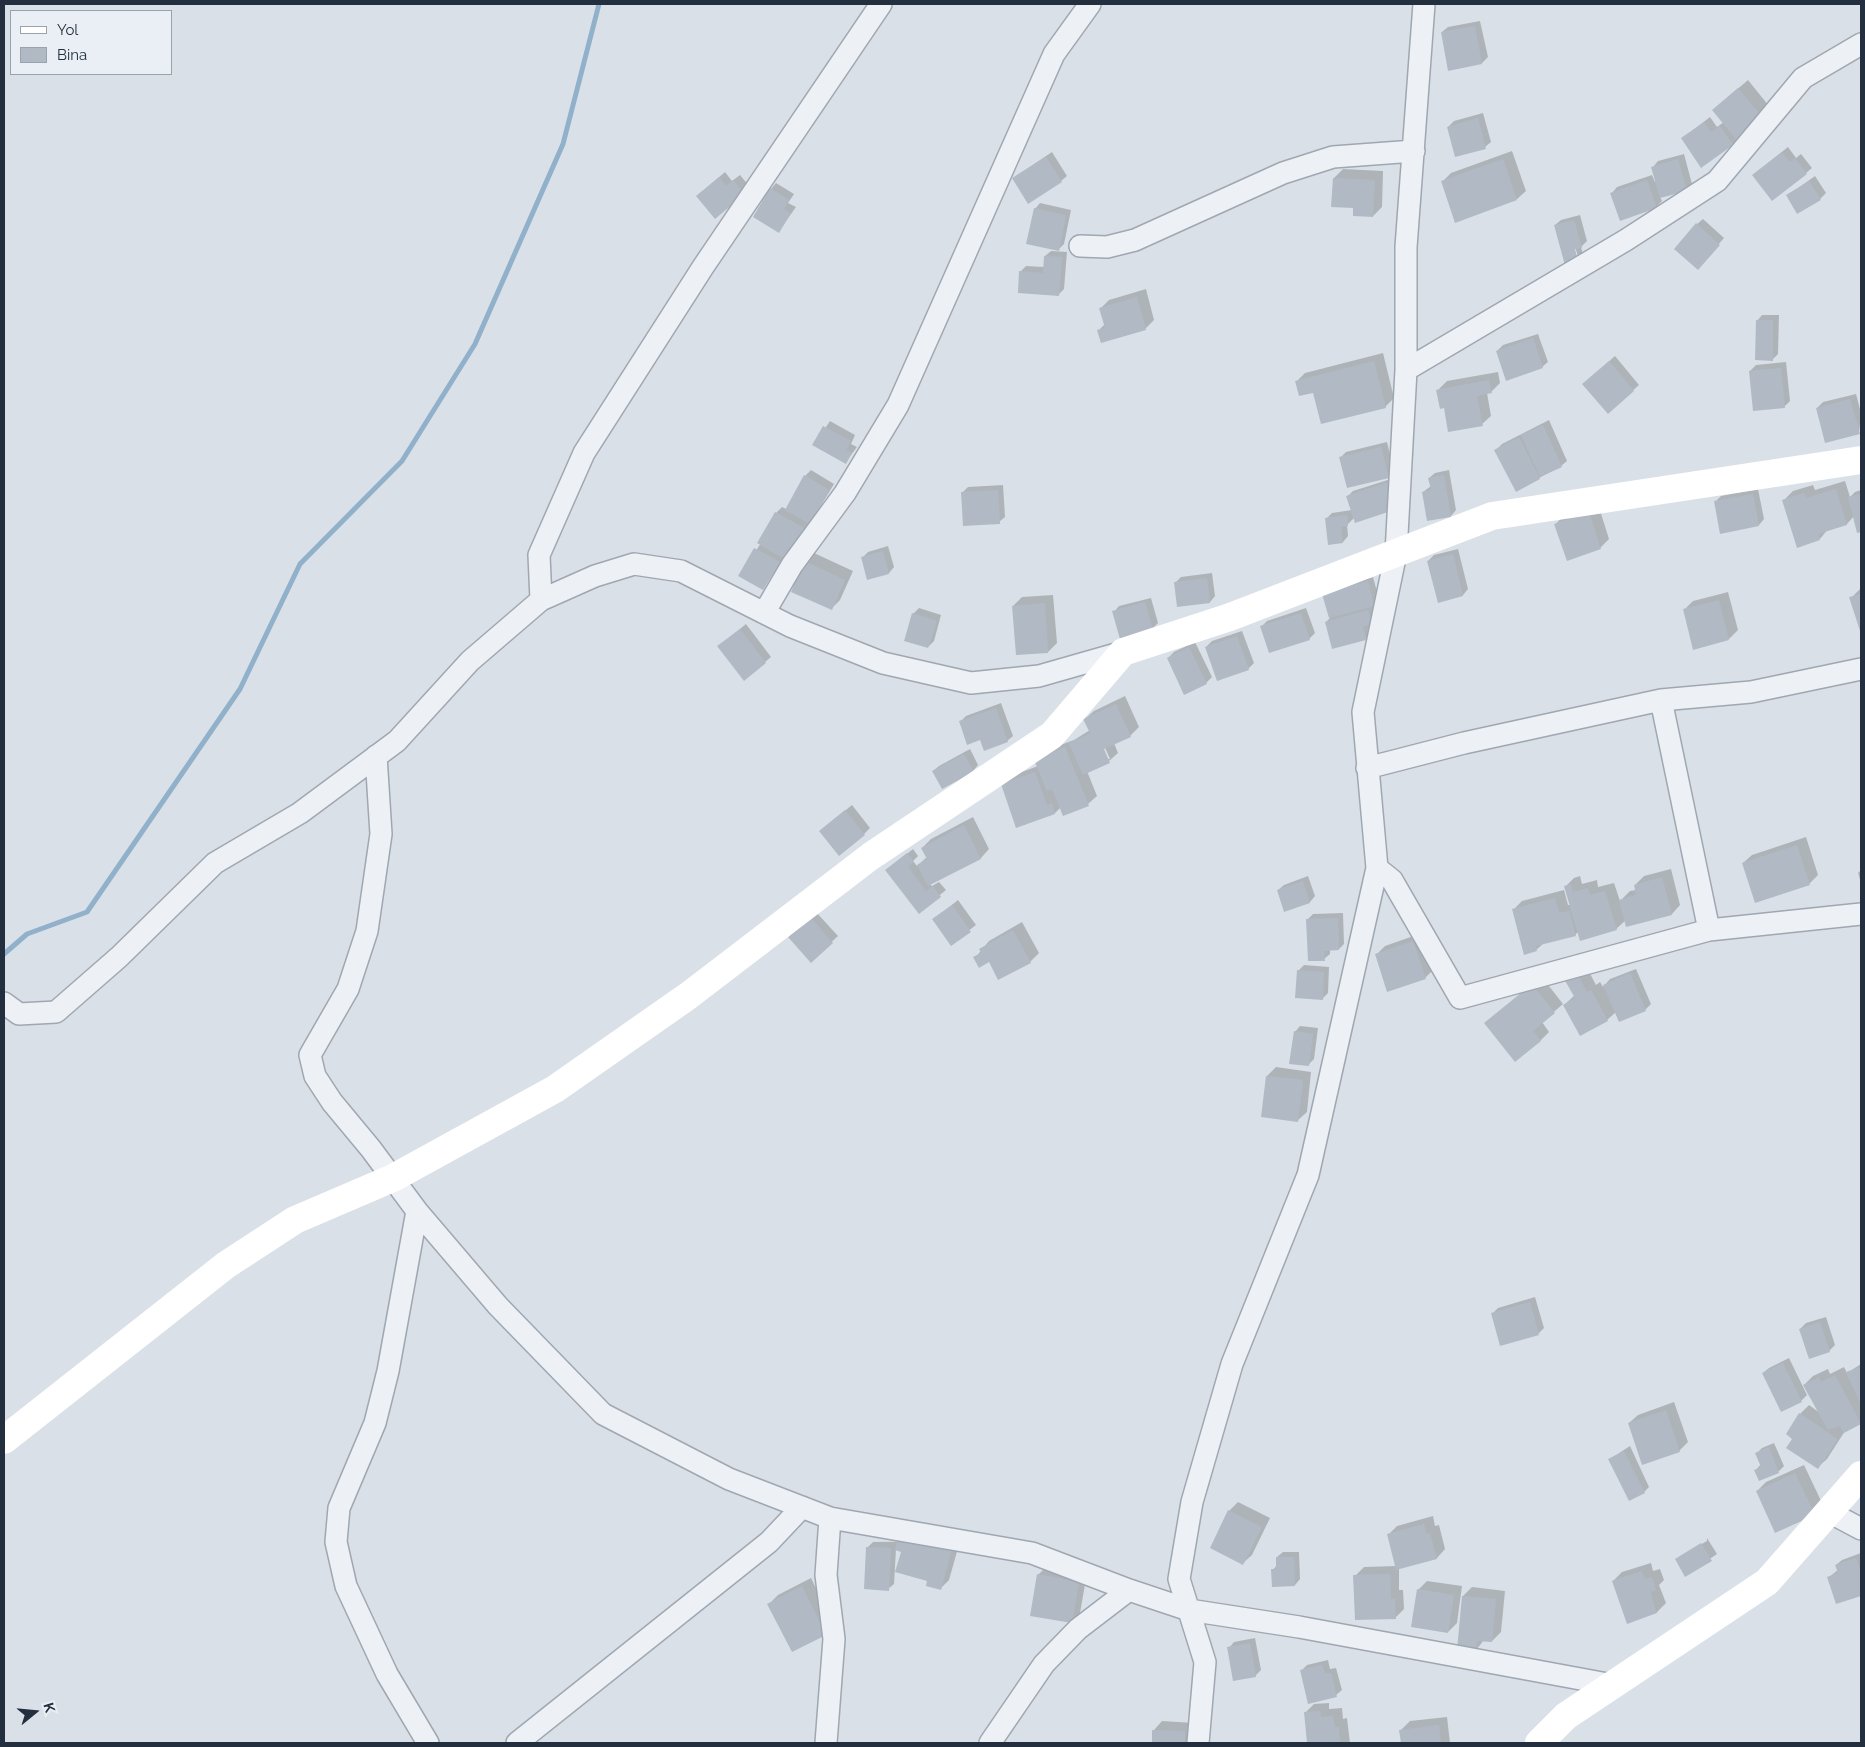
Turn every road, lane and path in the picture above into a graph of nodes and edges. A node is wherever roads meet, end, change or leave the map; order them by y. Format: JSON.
{"nodes":[{"id":1,"x":881,"y":4,"type":"edge"},
{"id":2,"x":1090,"y":4,"type":"edge"},
{"id":3,"x":1424,"y":4,"type":"edge"},
{"id":4,"x":1861,"y":44,"type":"edge"},
{"id":5,"x":1414,"y":151,"type":"junction"},
{"id":6,"x":1080,"y":246,"type":"dead end"},
{"id":7,"x":1406,"y":370,"type":"junction"},
{"id":8,"x":1861,"y":460,"type":"edge"},
{"id":9,"x":1396,"y":553,"type":"junction"},
{"id":10,"x":541,"y":600,"type":"junction"},
{"id":11,"x":764,"y":613,"type":"junction"},
{"id":12,"x":1123,"y":652,"type":"junction"},
{"id":13,"x":1861,"y":670,"type":"edge"},
{"id":14,"x":1661,"y":700,"type":"junction"},
{"id":15,"x":376,"y":756,"type":"junction"},
{"id":16,"x":1367,"y":768,"type":"junction"},
{"id":17,"x":1378,"y":868,"type":"junction"},
{"id":18,"x":1861,"y":914,"type":"edge"},
{"id":19,"x":1709,"y":930,"type":"junction"},
{"id":20,"x":7,"y":1009,"type":"edge"},
{"id":21,"x":393,"y":1178,"type":"junction"},
{"id":22,"x":417,"y":1211,"type":"junction"},
{"id":23,"x":4,"y":1440,"type":"edge"},
{"id":24,"x":1861,"y":1475,"type":"edge"},
{"id":25,"x":802,"y":1507,"type":"junction"},
{"id":26,"x":1829,"y":1512,"type":"junction"},
{"id":27,"x":830,"y":1518,"type":"junction"},
{"id":28,"x":1861,"y":1529,"type":"edge"},
{"id":29,"x":1129,"y":1590,"type":"junction"},
{"id":30,"x":1189,"y":1610,"type":"junction"},
{"id":31,"x":1613,"y":1684,"type":"junction"},
{"id":32,"x":428,"y":1743,"type":"edge"},
{"id":33,"x":517,"y":1743,"type":"edge"},
{"id":34,"x":826,"y":1743,"type":"edge"},
{"id":35,"x":990,"y":1743,"type":"edge"},
{"id":36,"x":1198,"y":1743,"type":"edge"},
{"id":37,"x":1540,"y":1743,"type":"edge"}],
"edges":[{"from":1,"to":10,"type":"street"},
{"from":2,"to":11,"type":"street"},
{"from":3,"to":5,"type":"street"},
{"from":4,"to":7,"type":"street"},
{"from":5,"to":6,"type":"street"},
{"from":5,"to":7,"type":"street"},
{"from":7,"to":9,"type":"street"},
{"from":8,"to":9,"type":"street"},
{"from":9,"to":12,"type":"street"},
{"from":9,"to":16,"type":"street"},
{"from":10,"to":11,"type":"street"},
{"from":10,"to":15,"type":"street"},
{"from":11,"to":12,"type":"street"},
{"from":12,"to":21,"type":"street"},
{"from":13,"to":14,"type":"street"},
{"from":14,"to":16,"type":"street"},
{"from":14,"to":19,"type":"street"},
{"from":15,"to":20,"type":"street"},
{"from":15,"to":21,"type":"street"},
{"from":16,"to":17,"type":"street"},
{"from":17,"to":19,"type":"street"},
{"from":17,"to":30,"type":"street"},
{"from":18,"to":19,"type":"street"},
{"from":21,"to":22,"type":"street"},
{"from":21,"to":23,"type":"street"},
{"from":22,"to":25,"type":"street"},
{"from":22,"to":32,"type":"street"},
{"from":24,"to":26,"type":"street"},
{"from":25,"to":27,"type":"street"},
{"from":25,"to":33,"type":"street"},
{"from":26,"to":28,"type":"street"},
{"from":26,"to":31,"type":"street"},
{"from":27,"to":29,"type":"street"},
{"from":27,"to":34,"type":"street"},
{"from":29,"to":30,"type":"street"},
{"from":29,"to":35,"type":"street"},
{"from":30,"to":31,"type":"street"},
{"from":30,"to":36,"type":"street"},
{"from":31,"to":37,"type":"street"}]}
